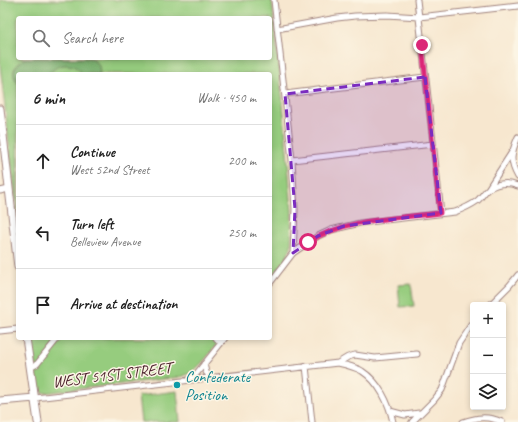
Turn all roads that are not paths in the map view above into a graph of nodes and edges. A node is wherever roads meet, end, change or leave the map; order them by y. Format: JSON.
{"nodes":[{"id":1,"x":274,"y":0,"type":"edge"},
{"id":2,"x":417,"y":0,"type":"edge"},
{"id":3,"x":518,"y":6,"type":"edge"},
{"id":4,"x":419,"y":17,"type":"junction"},
{"id":5,"x":277,"y":29,"type":"junction"},
{"id":6,"x":426,"y":77,"type":"junction"},
{"id":7,"x":285,"y":94,"type":"junction"},
{"id":8,"x":0,"y":109,"type":"edge"},
{"id":9,"x":518,"y":137,"type":"edge"},
{"id":10,"x":433,"y":144,"type":"junction"},
{"id":11,"x":512,"y":152,"type":"junction"},
{"id":12,"x":292,"y":160,"type":"junction"},
{"id":13,"x":518,"y":177,"type":"edge"},
{"id":14,"x":518,"y":186,"type":"edge"},
{"id":15,"x":9,"y":189,"type":"junction"},
{"id":16,"x":487,"y":190,"type":"junction"},
{"id":17,"x":0,"y":192,"type":"edge"},
{"id":18,"x":440,"y":213,"type":"junction"},
{"id":19,"x":16,"y":235,"type":"edge"},
{"id":20,"x":293,"y":253,"type":"junction"},
{"id":21,"x":518,"y":275,"type":"edge"},
{"id":22,"x":272,"y":280,"type":"edge"},
{"id":23,"x":493,"y":302,"type":"edge"},
{"id":24,"x":470,"y":327,"type":"edge"},
{"id":25,"x":16,"y":329,"type":"edge"},
{"id":26,"x":0,"y":331,"type":"edge"},
{"id":27,"x":26,"y":340,"type":"edge"},
{"id":28,"x":56,"y":340,"type":"edge"},
{"id":29,"x":218,"y":340,"type":"edge"},
{"id":30,"x":223,"y":340,"type":"edge"},
{"id":31,"x":221,"y":343,"type":"junction"},
{"id":32,"x":417,"y":354,"type":"dead end"},
{"id":33,"x":338,"y":363,"type":"junction"},
{"id":34,"x":204,"y":364,"type":"junction"},
{"id":35,"x":306,"y":366,"type":"junction"},
{"id":36,"x":30,"y":368,"type":"junction"},
{"id":37,"x":210,"y":377,"type":"junction"},
{"id":38,"x":188,"y":380,"type":"junction"},
{"id":39,"x":35,"y":398,"type":"junction"},
{"id":40,"x":0,"y":401,"type":"edge"},
{"id":41,"x":390,"y":410,"type":"junction"},
{"id":42,"x":420,"y":413,"type":"junction"},
{"id":43,"x":38,"y":422,"type":"edge"},
{"id":44,"x":312,"y":422,"type":"edge"},
{"id":45,"x":393,"y":422,"type":"edge"},
{"id":46,"x":412,"y":422,"type":"edge"},
{"id":47,"x":463,"y":422,"type":"edge"},
{"id":48,"x":502,"y":422,"type":"edge"}],
"edges":[{"from":1,"to":5,"type":"street"},
{"from":2,"to":4,"type":"street"},
{"from":3,"to":4,"type":"street"},
{"from":4,"to":5,"type":"street"},
{"from":4,"to":6,"type":"street"},
{"from":5,"to":7,"type":"street"},
{"from":6,"to":7,"type":"street"},
{"from":6,"to":10,"type":"street"},
{"from":7,"to":12,"type":"street"},
{"from":8,"to":15,"type":"main road"},
{"from":9,"to":11,"type":"street"},
{"from":10,"to":12,"type":"street"},
{"from":10,"to":18,"type":"street"},
{"from":11,"to":13,"type":"street"},
{"from":11,"to":16,"type":"street"},
{"from":12,"to":20,"type":"street"},
{"from":14,"to":16,"type":"street"},
{"from":15,"to":17,"type":"street"},
{"from":15,"to":19,"type":"main road"},
{"from":16,"to":18,"type":"street"},
{"from":18,"to":20,"type":"street"},
{"from":20,"to":22,"type":"street"},
{"from":21,"to":23,"type":"street"},
{"from":24,"to":42,"type":"street"},
{"from":25,"to":26,"type":"street"},
{"from":27,"to":36,"type":"main road"},
{"from":28,"to":36,"type":"street"},
{"from":29,"to":31,"type":"street"},
{"from":30,"to":31,"type":"street"},
{"from":31,"to":34,"type":"street"},
{"from":32,"to":33,"type":"street","name":"WEST 51ST STREET"},
{"from":33,"to":35,"type":"street","name":"WEST 51ST STREET"},
{"from":33,"to":41,"type":"street"},
{"from":34,"to":37,"type":"street"},
{"from":34,"to":38,"type":"street"},
{"from":35,"to":37,"type":"street","name":"WEST 51ST STREET"},
{"from":35,"to":44,"type":"street"},
{"from":36,"to":39,"type":"main road"},
{"from":37,"to":38,"type":"street","name":"WEST 51ST STREET"},
{"from":38,"to":39,"type":"street","name":"WEST 51ST STREET"},
{"from":39,"to":40,"type":"main road","name":"WEST 51ST STREET"},
{"from":39,"to":43,"type":"main road"},
{"from":41,"to":42,"type":"street"},
{"from":41,"to":45,"type":"street"},
{"from":42,"to":46,"type":"street"},
{"from":47,"to":48,"type":"street"}]}
